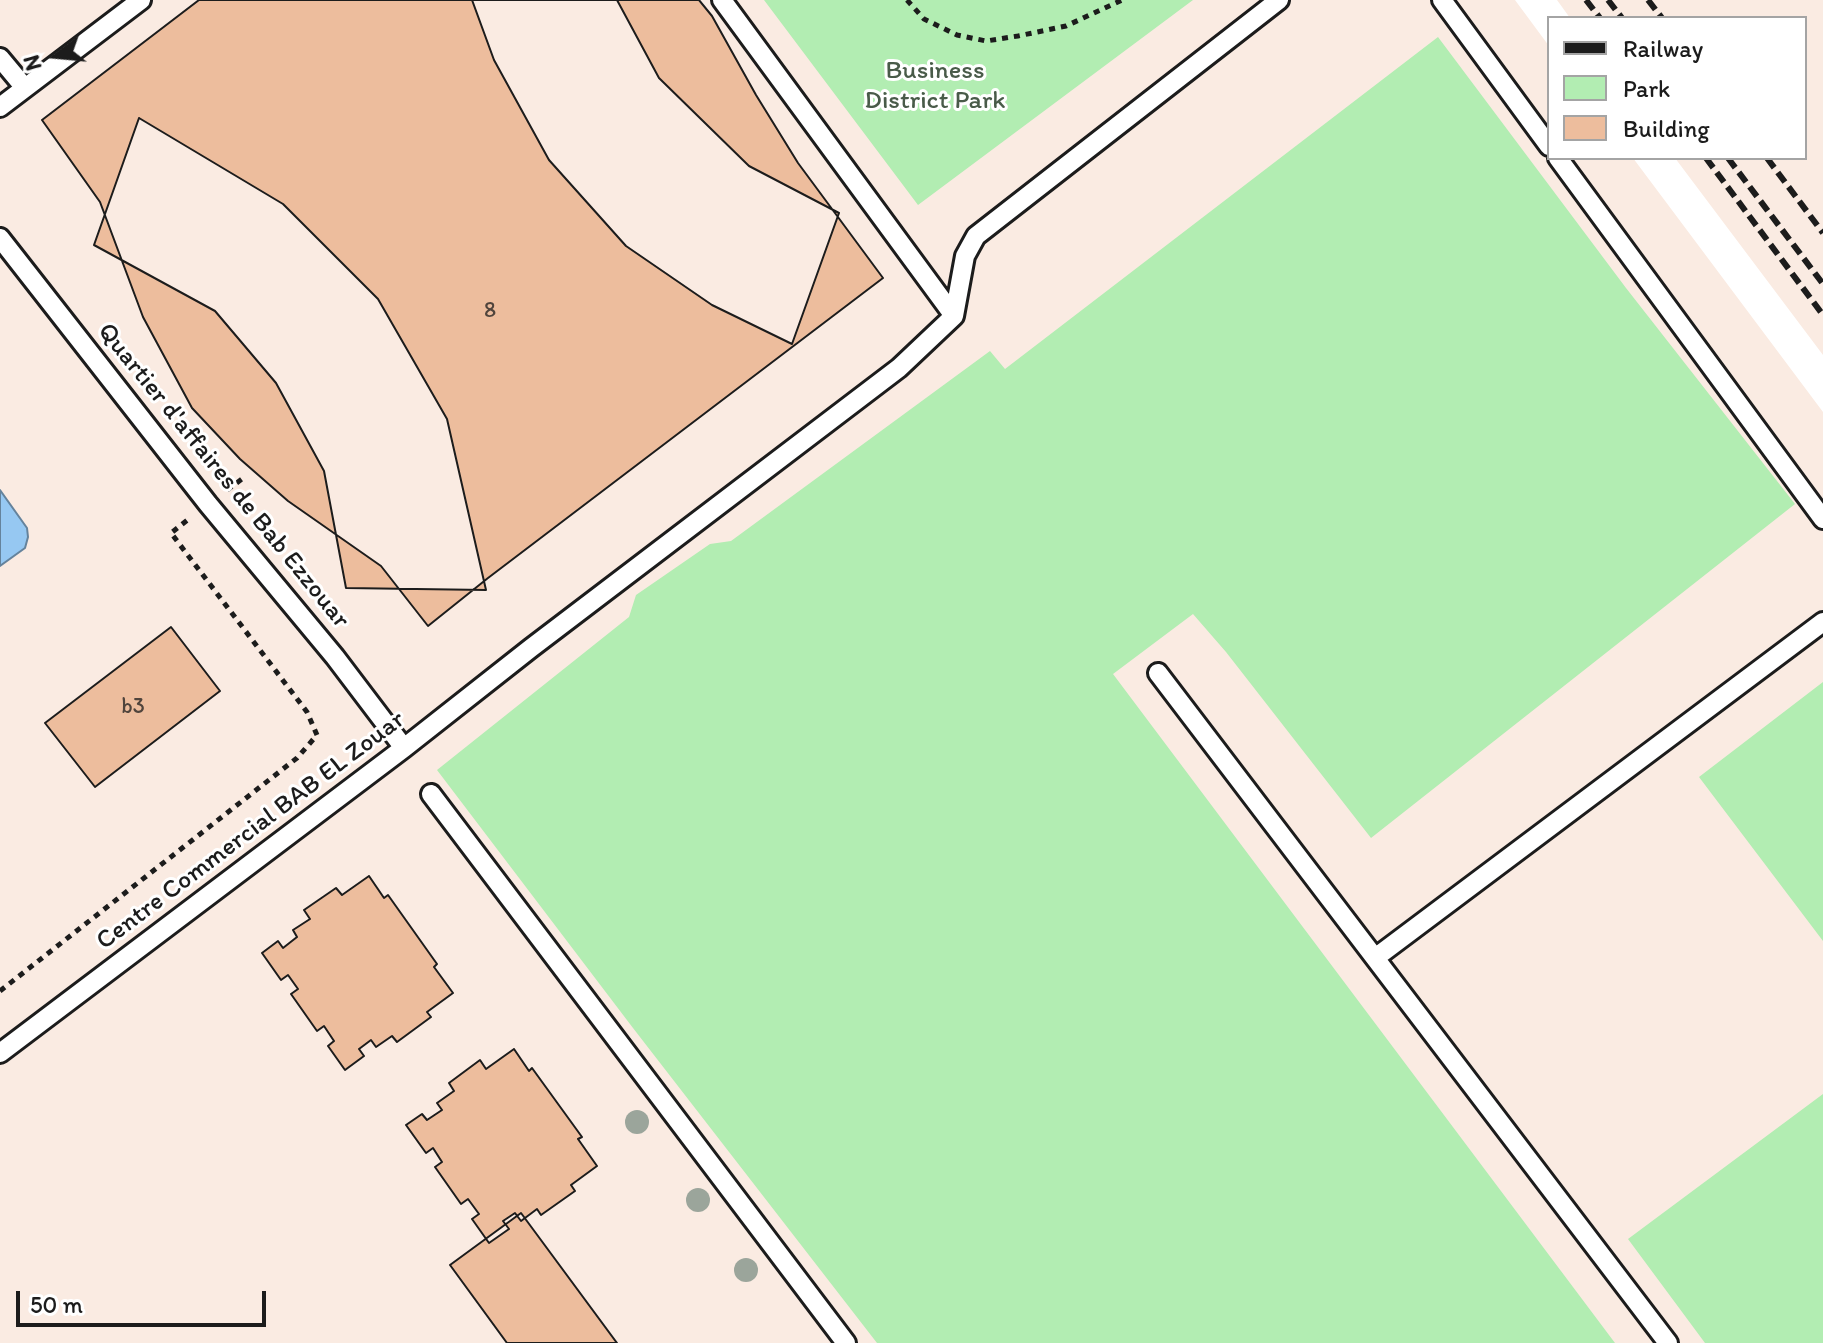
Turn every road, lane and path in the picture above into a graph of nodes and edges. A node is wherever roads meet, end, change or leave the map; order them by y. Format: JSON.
{"nodes":[{"id":1,"x":141,"y":0,"type":"edge"},
{"id":2,"x":722,"y":0,"type":"edge"},
{"id":3,"x":907,"y":0,"type":"edge"},
{"id":4,"x":1122,"y":0,"type":"edge"},
{"id":5,"x":1279,"y":0,"type":"edge"},
{"id":6,"x":1442,"y":0,"type":"edge"},
{"id":7,"x":0,"y":58,"type":"edge"},
{"id":8,"x":25,"y":88,"type":"junction"},
{"id":9,"x":0,"y":107,"type":"edge"},
{"id":10,"x":1547,"y":143,"type":"edge"},
{"id":11,"x":1559,"y":160,"type":"edge"},
{"id":12,"x":0,"y":238,"type":"edge"},
{"id":13,"x":954,"y":316,"type":"junction"},
{"id":14,"x":242,"y":479,"type":"dead end"},
{"id":15,"x":208,"y":504,"type":"junction"},
{"id":16,"x":1823,"y":519,"type":"edge"},
{"id":17,"x":1823,"y":622,"type":"edge"},
{"id":18,"x":1158,"y":673,"type":"dead end"},
{"id":19,"x":404,"y":748,"type":"junction"},
{"id":20,"x":431,"y":794,"type":"dead end"},
{"id":21,"x":1375,"y":958,"type":"junction"},
{"id":22,"x":0,"y":991,"type":"edge"},
{"id":23,"x":0,"y":1053,"type":"edge"},
{"id":24,"x":846,"y":1343,"type":"edge"},
{"id":25,"x":1668,"y":1343,"type":"edge"}],
"edges":[{"from":1,"to":8,"type":"lane"},
{"from":2,"to":13,"type":"lane"},
{"from":3,"to":4,"type":"path"},
{"from":5,"to":13,"type":"lane"},
{"from":6,"to":10,"type":"lane"},
{"from":7,"to":8,"type":"lane"},
{"from":8,"to":9,"type":"lane"},
{"from":11,"to":16,"type":"lane"},
{"from":12,"to":15,"type":"lane","name":"Quartier d'affaires de Bab Ezzouar"},
{"from":13,"to":19,"type":"lane","name":"Centre Commercial BAB EL Zouar"},
{"from":14,"to":15,"type":"path"},
{"from":15,"to":19,"type":"lane","name":"Quartier d'affaires de Bab Ezzouar"},
{"from":15,"to":22,"type":"path"},
{"from":17,"to":21,"type":"lane"},
{"from":18,"to":21,"type":"lane"},
{"from":19,"to":23,"type":"lane","name":"Centre Commercial BAB EL Zouar"},
{"from":20,"to":24,"type":"lane"},
{"from":21,"to":25,"type":"lane"}]}
